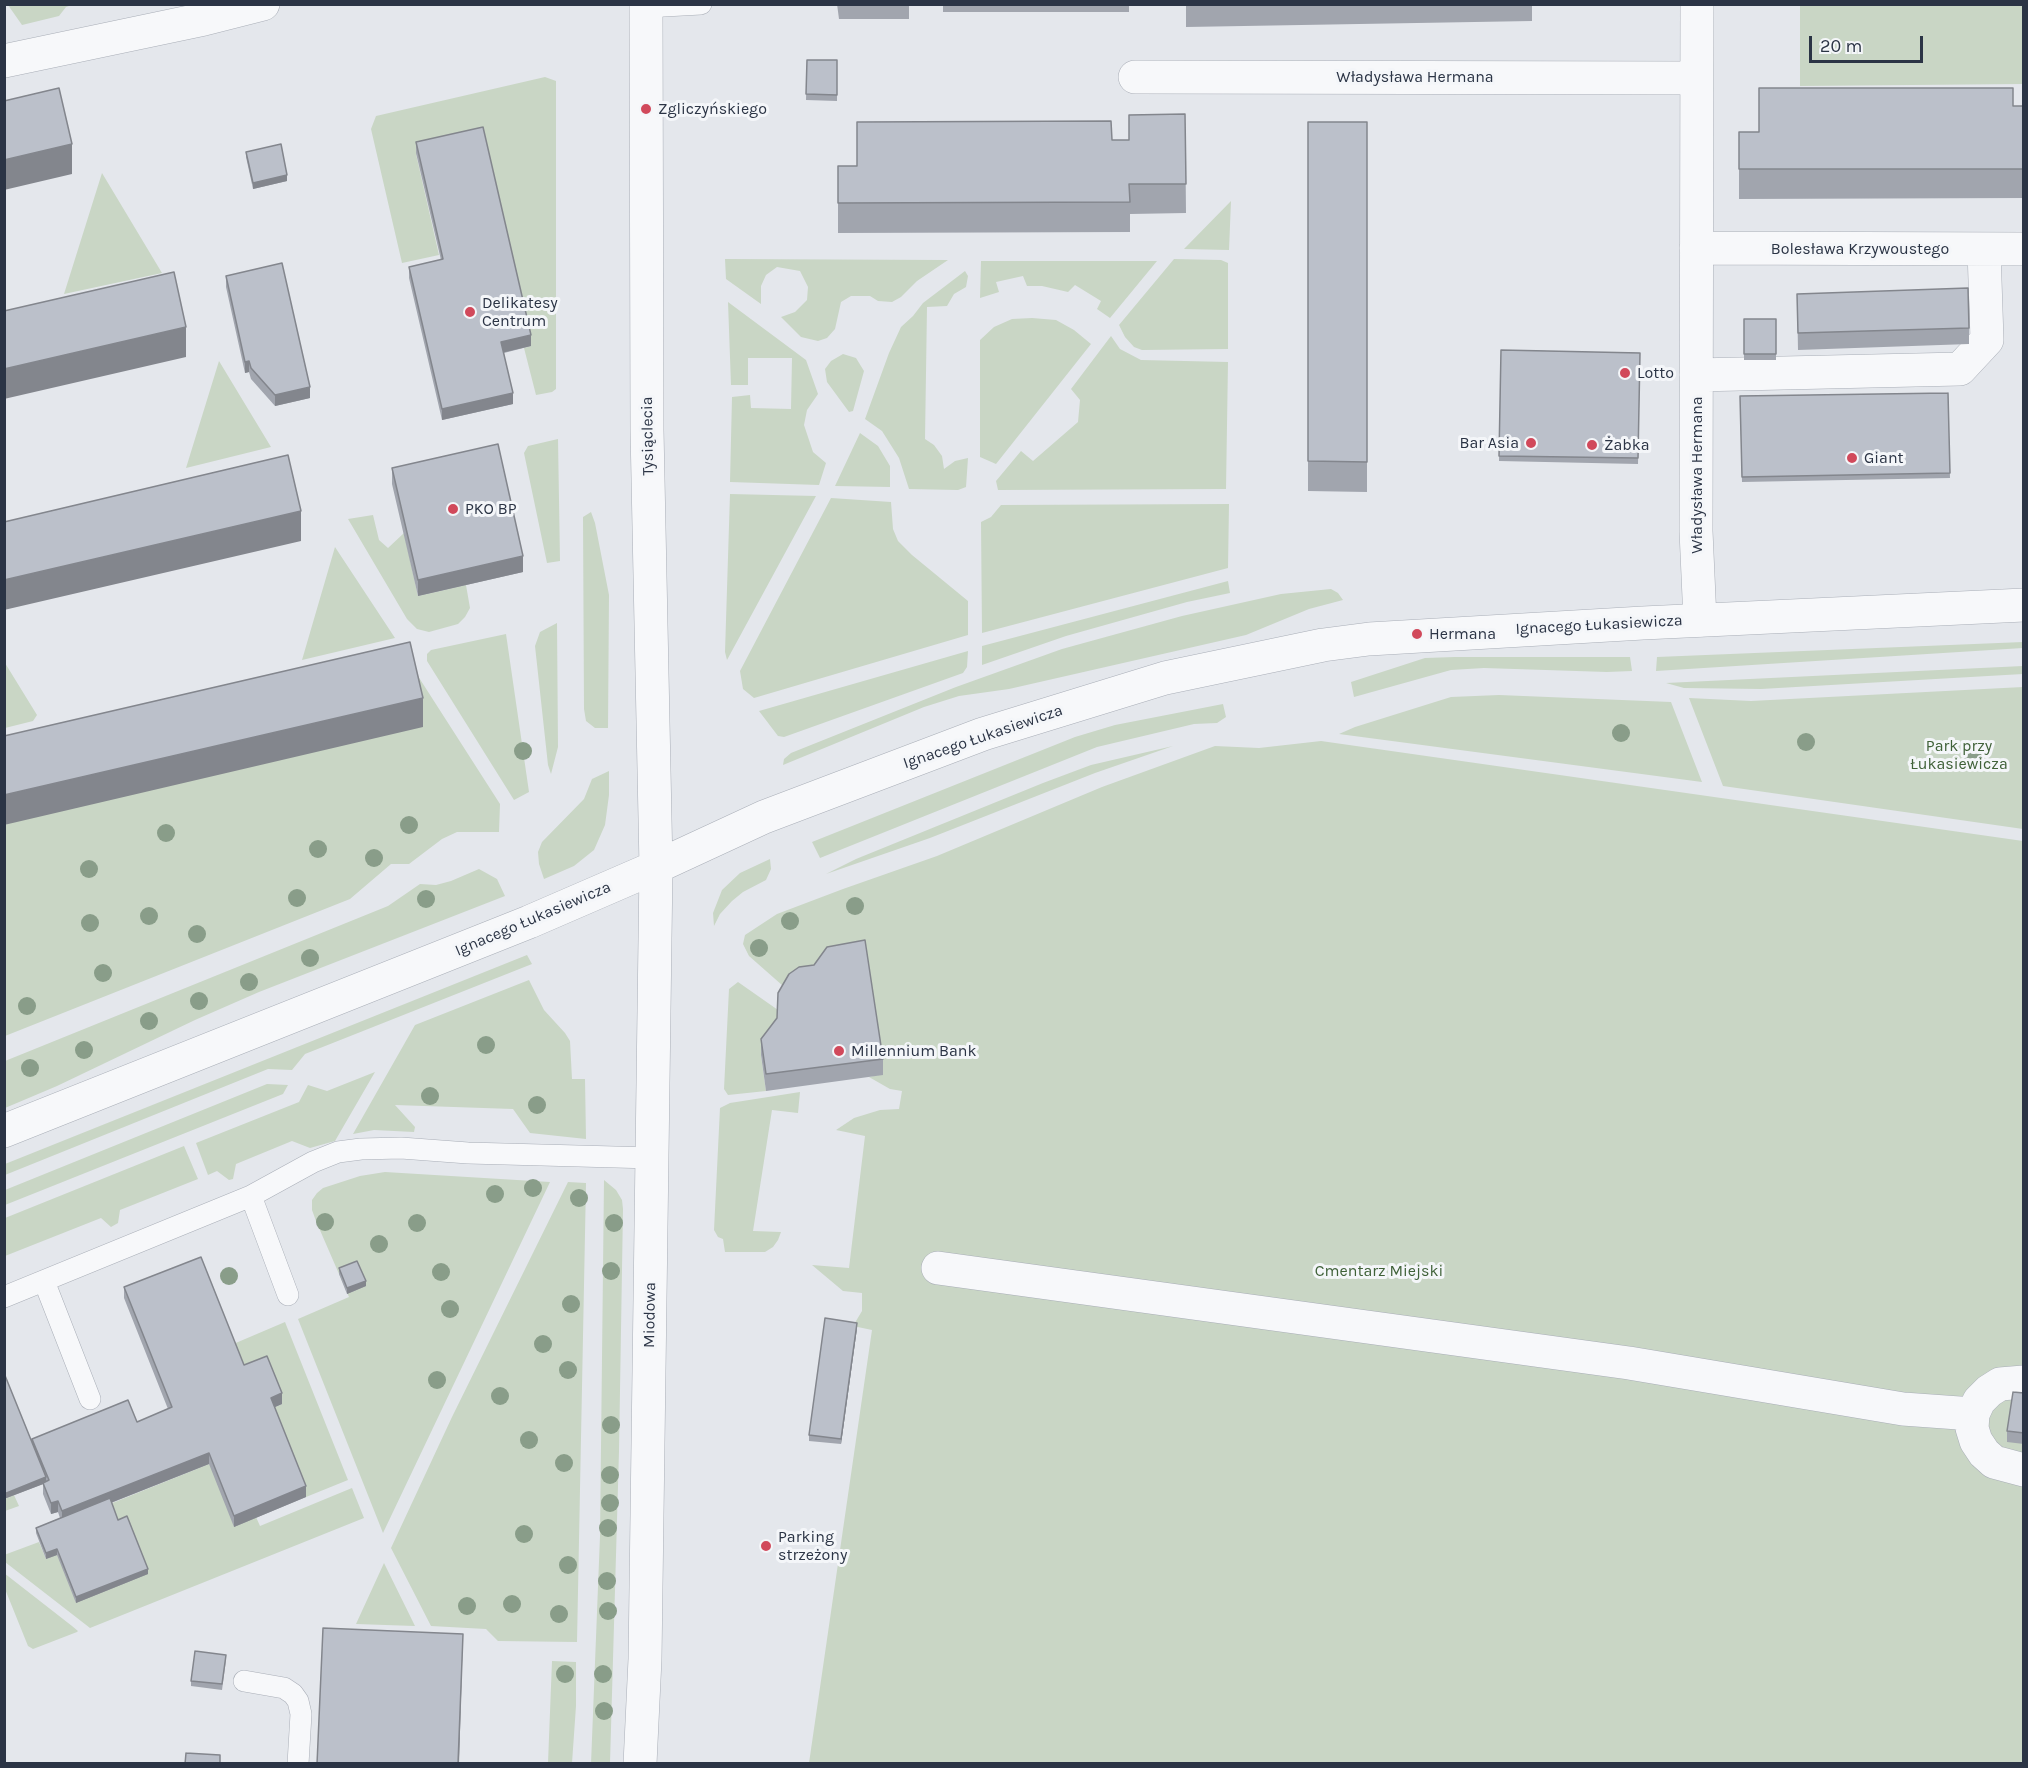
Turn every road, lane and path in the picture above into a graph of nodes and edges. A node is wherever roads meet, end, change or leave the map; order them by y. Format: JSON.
{"nodes":[{"id":1,"x":263,"y":4,"type":"edge"},
{"id":2,"x":701,"y":4,"type":"edge"},
{"id":3,"x":1697,"y":4,"type":"edge"},
{"id":4,"x":646,"y":6,"type":"edge"},
{"id":5,"x":4,"y":61,"type":"edge"},
{"id":6,"x":1134,"y":77,"type":"dead end"},
{"id":7,"x":1696,"y":78,"type":"junction"},
{"id":8,"x":1696,"y":248,"type":"junction"},
{"id":9,"x":2024,"y":249,"type":"edge"},
{"id":10,"x":1984,"y":250,"type":"junction"},
{"id":11,"x":1696,"y":375,"type":"junction"},
{"id":12,"x":2024,"y":605,"type":"edge"},
{"id":13,"x":1700,"y":620,"type":"junction"},
{"id":14,"x":656,"y":867,"type":"junction"},
{"id":15,"x":4,"y":1131,"type":"edge"},
{"id":16,"x":652,"y":1158,"type":"junction"},
{"id":17,"x":251,"y":1197,"type":"junction"},
{"id":18,"x":939,"y":1268,"type":"dead end"},
{"id":19,"x":44,"y":1281,"type":"junction"},
{"id":20,"x":288,"y":1296,"type":"dead end"},
{"id":21,"x":4,"y":1297,"type":"edge"},
{"id":22,"x":2024,"y":1382,"type":"edge"},
{"id":23,"x":90,"y":1399,"type":"dead end"},
{"id":24,"x":1973,"y":1414,"type":"junction"},
{"id":25,"x":2024,"y":1470,"type":"edge"},
{"id":26,"x":244,"y":1681,"type":"dead end"},
{"id":27,"x":298,"y":1764,"type":"edge"},
{"id":28,"x":640,"y":1764,"type":"edge"}],
"edges":[{"from":1,"to":5,"type":"street"},
{"from":2,"to":4,"type":"lane"},
{"from":3,"to":7,"type":"street","name":"Władysława Hermana"},
{"from":4,"to":14,"type":"street","name":"Tysiąclecia"},
{"from":6,"to":7,"type":"street","name":"Władysława Hermana"},
{"from":7,"to":8,"type":"street","name":"Władysława Hermana"},
{"from":8,"to":10,"type":"street","name":"Bolesława Krzywoustego"},
{"from":8,"to":11,"type":"street","name":"Władysława Hermana"},
{"from":9,"to":10,"type":"street","name":"Bolesława Krzywoustego"},
{"from":10,"to":11,"type":"street"},
{"from":11,"to":13,"type":"street","name":"Władysława Hermana"},
{"from":12,"to":13,"type":"street","name":"Ignacego Łukasiewicza"},
{"from":13,"to":14,"type":"street","name":"Ignacego Łukasiewicza"},
{"from":14,"to":15,"type":"street","name":"Ignacego Łukasiewicza"},
{"from":14,"to":16,"type":"street","name":"Miodowa"},
{"from":16,"to":17,"type":"lane"},
{"from":16,"to":28,"type":"street","name":"Miodowa"},
{"from":17,"to":19,"type":"lane"},
{"from":17,"to":20,"type":"lane"},
{"from":18,"to":24,"type":"street"},
{"from":19,"to":21,"type":"lane"},
{"from":19,"to":23,"type":"lane"},
{"from":22,"to":24,"type":"street"},
{"from":24,"to":25,"type":"street"},
{"from":26,"to":27,"type":"lane"}]}
